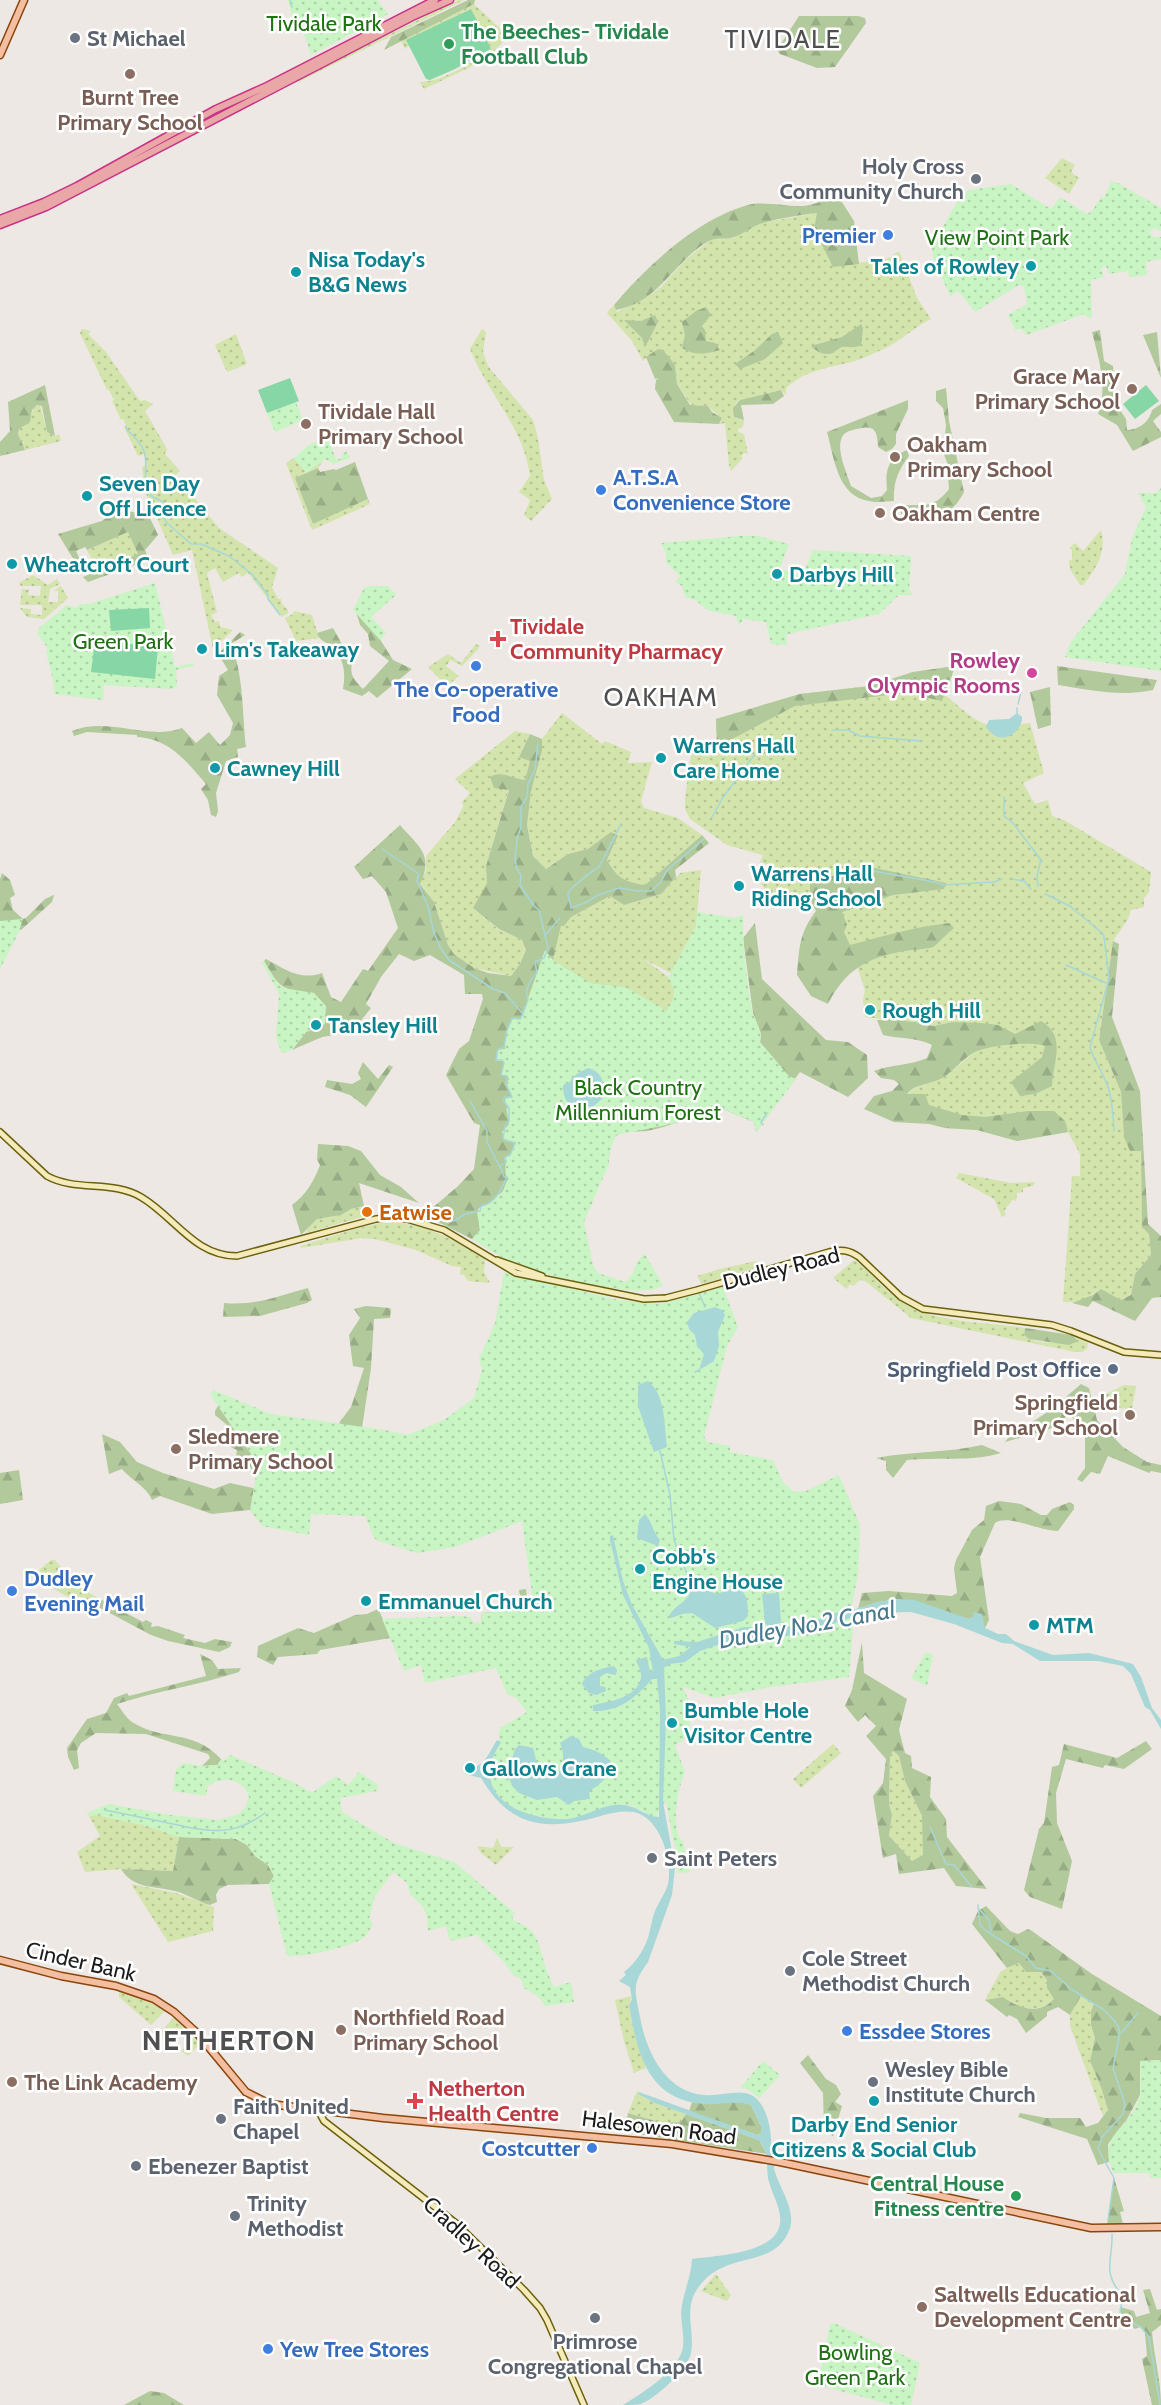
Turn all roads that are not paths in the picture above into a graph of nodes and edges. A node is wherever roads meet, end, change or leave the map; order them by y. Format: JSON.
{"nodes":[{"id":1,"x":24,"y":0,"type":"edge"},
{"id":2,"x":435,"y":0,"type":"edge"},
{"id":3,"x":450,"y":0,"type":"edge"},
{"id":4,"x":0,"y":55,"type":"edge"},
{"id":5,"x":207,"y":115,"type":"junction"},
{"id":6,"x":214,"y":122,"type":"junction"},
{"id":7,"x":146,"y":148,"type":"junction"},
{"id":8,"x":45,"y":205,"type":"junction"},
{"id":9,"x":0,"y":219,"type":"edge"},
{"id":10,"x":0,"y":225,"type":"edge"},
{"id":11,"x":0,"y":1132,"type":"edge"},
{"id":12,"x":1161,"y":1355,"type":"edge"},
{"id":13,"x":0,"y":1959,"type":"edge"},
{"id":14,"x":154,"y":1999,"type":"joint"},
{"id":15,"x":319,"y":2112,"type":"junction"},
{"id":16,"x":1161,"y":2227,"type":"edge"},
{"id":17,"x":584,"y":2405,"type":"edge"}],
"edges":[{"from":1,"to":4,"type":"main road"},
{"from":2,"to":5,"type":"highway"},
{"from":3,"to":6,"type":"highway"},
{"from":5,"to":6,"type":"highway"},
{"from":5,"to":7,"type":"highway"},
{"from":6,"to":7,"type":"highway"},
{"from":6,"to":8,"type":"highway"},
{"from":7,"to":8,"type":"highway"},
{"from":8,"to":9,"type":"highway"},
{"from":8,"to":10,"type":"highway"},
{"from":11,"to":12,"type":"main road","name":"Dudley Road"},
{"from":13,"to":14,"type":"main road","name":"Cinder Bank"},
{"from":14,"to":15,"type":"main road","name":"Halesowen Road"},
{"from":15,"to":16,"type":"main road","name":"Halesowen Road"},
{"from":15,"to":17,"type":"main road","name":"Cradley Road"}]}
